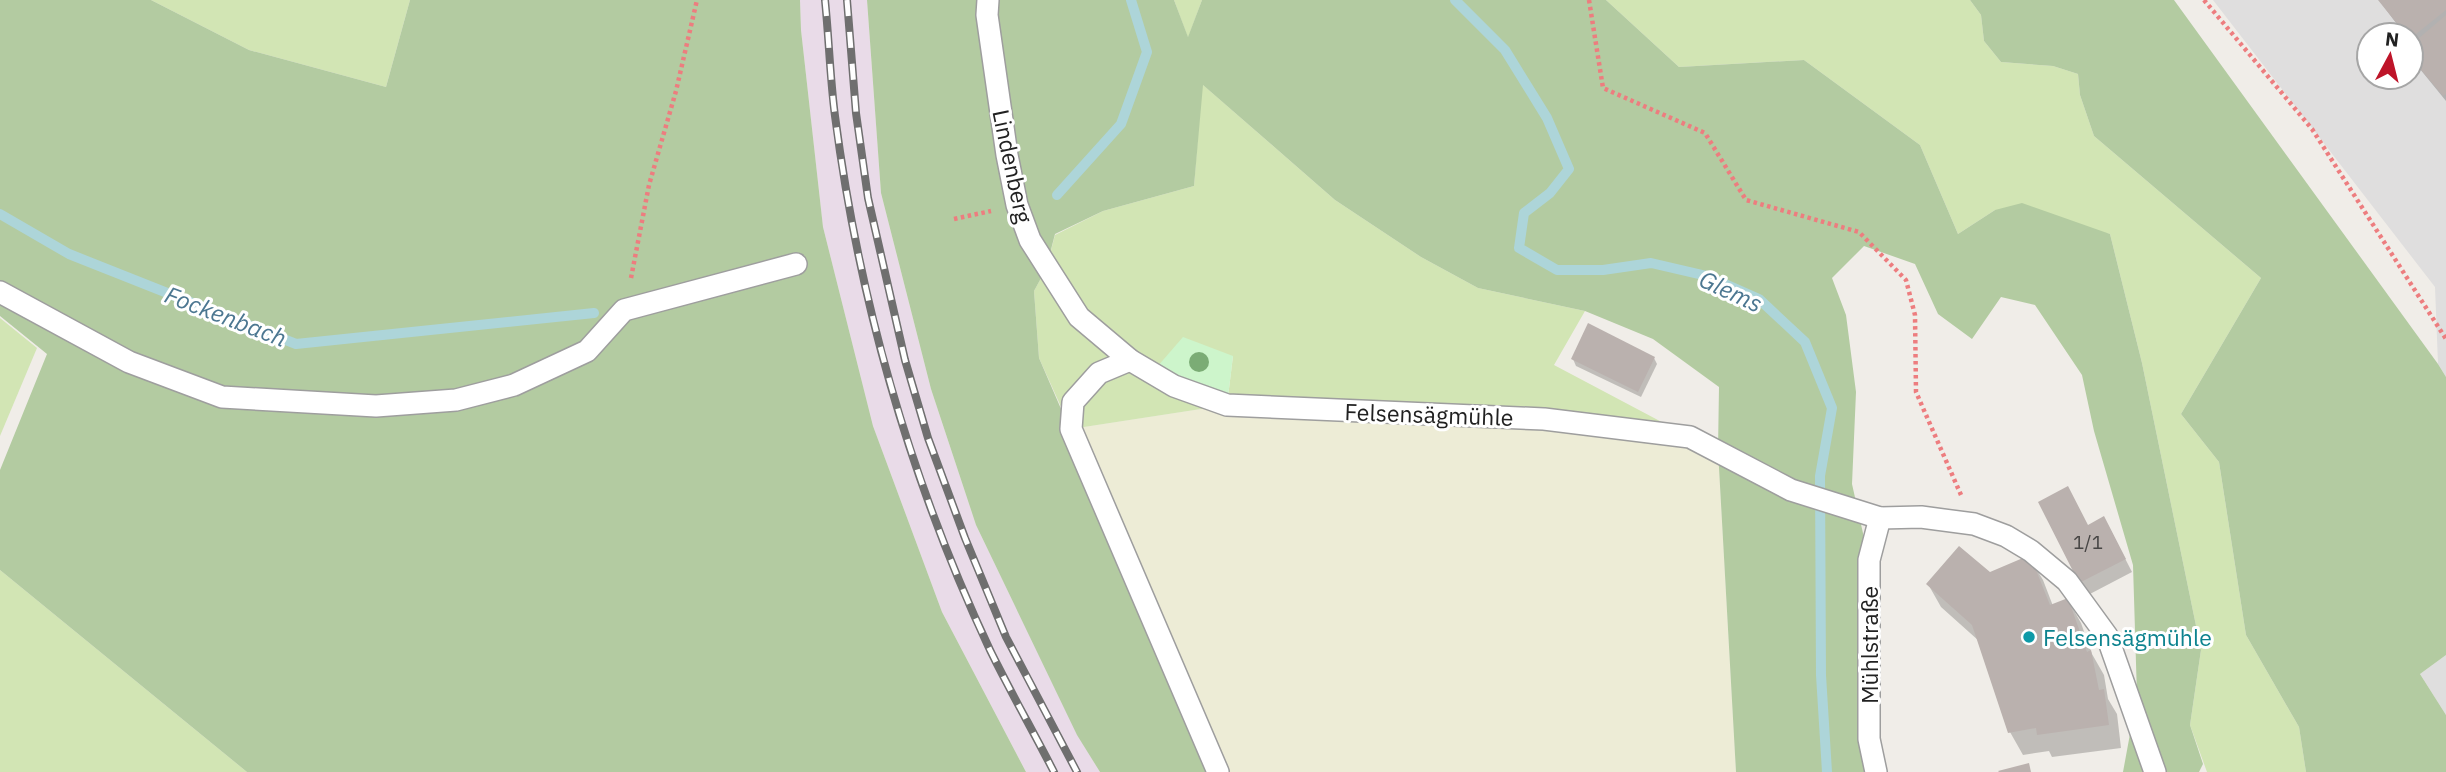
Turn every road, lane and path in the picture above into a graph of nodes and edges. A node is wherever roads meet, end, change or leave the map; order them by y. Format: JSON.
{"nodes":[{"id":1,"x":697,"y":0,"type":"edge"},
{"id":2,"x":988,"y":0,"type":"edge"},
{"id":3,"x":1589,"y":0,"type":"edge"},
{"id":4,"x":2204,"y":0,"type":"edge"},
{"id":5,"x":1017,"y":205,"type":"junction"},
{"id":6,"x":954,"y":219,"type":"dead end"},
{"id":7,"x":796,"y":264,"type":"dead end"},
{"id":8,"x":0,"y":292,"type":"edge"},
{"id":9,"x":624,"y":310,"type":"junction"},
{"id":10,"x":1079,"y":317,"type":"joint"},
{"id":11,"x":2446,"y":339,"type":"edge"},
{"id":12,"x":1130,"y":360,"type":"junction"},
{"id":13,"x":1880,"y":518,"type":"junction"},
{"id":14,"x":1973,"y":524,"type":"junction"},
{"id":15,"x":1218,"y":772,"type":"edge"},
{"id":16,"x":1876,"y":772,"type":"edge"},
{"id":17,"x":2155,"y":772,"type":"edge"}],
"edges":[{"from":1,"to":9,"type":"path"},
{"from":2,"to":5,"type":"lane","name":"Lindenberg"},
{"from":3,"to":14,"type":"path"},
{"from":4,"to":11,"type":"path"},
{"from":5,"to":6,"type":"path"},
{"from":5,"to":10,"type":"lane","name":"Lindenberg"},
{"from":7,"to":9,"type":"lane"},
{"from":8,"to":9,"type":"lane"},
{"from":10,"to":12,"type":"lane","name":"Felsensägmühle"},
{"from":12,"to":13,"type":"lane","name":"Felsensägmühle"},
{"from":12,"to":15,"type":"lane"},
{"from":13,"to":14,"type":"lane","name":"Felsensägmühle"},
{"from":13,"to":16,"type":"lane","name":"Mühlstraße"},
{"from":14,"to":17,"type":"lane","name":"Felsensägmühle"}]}
